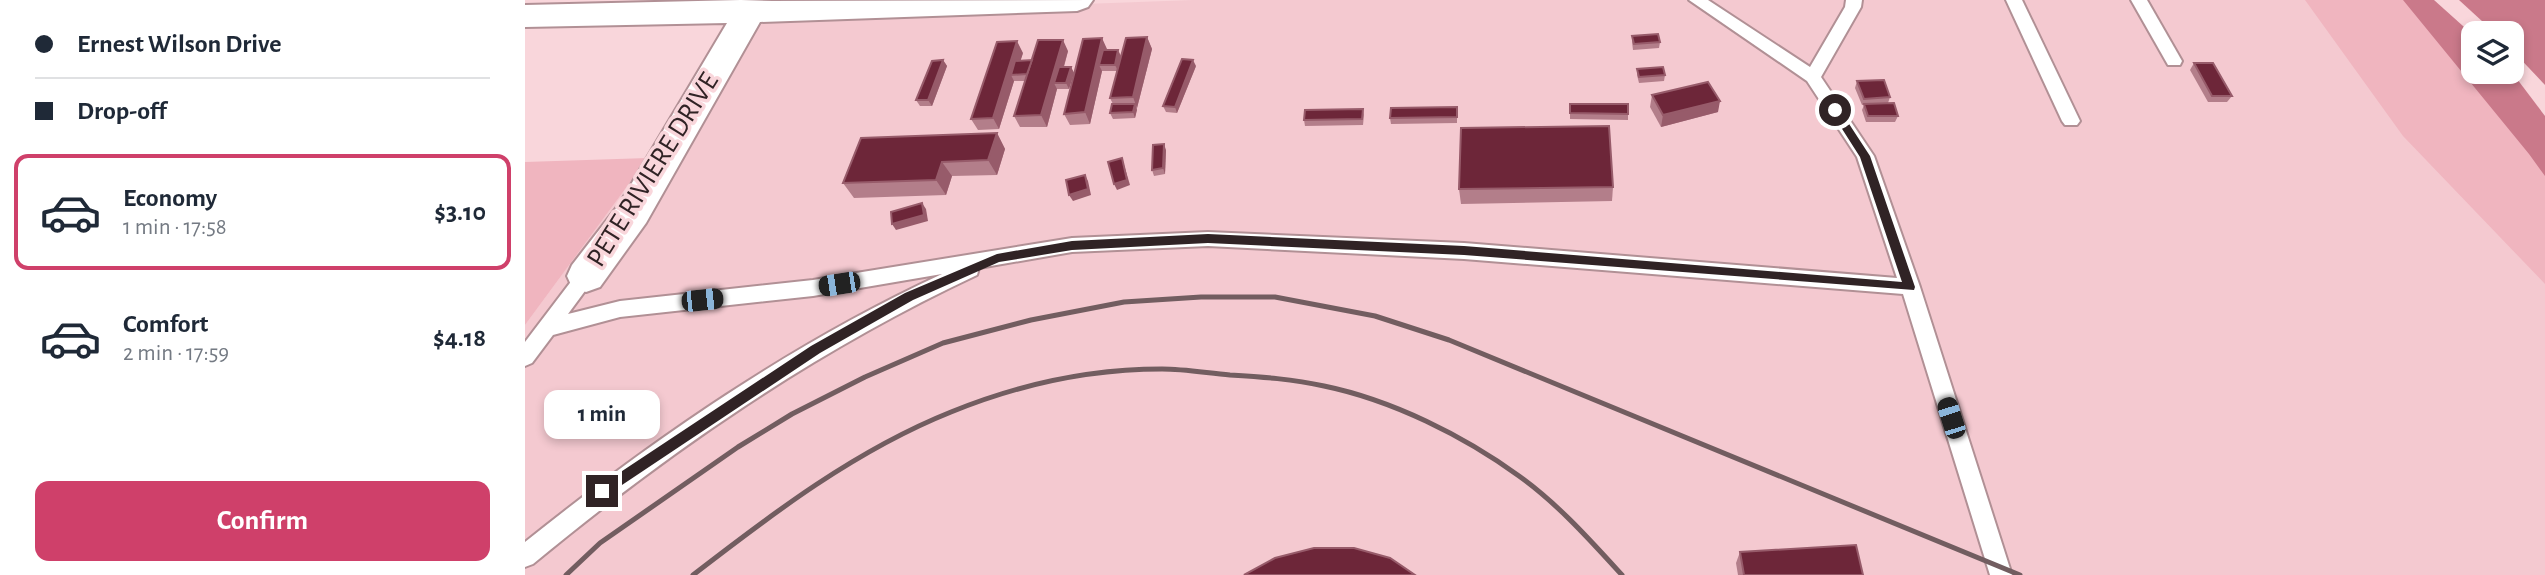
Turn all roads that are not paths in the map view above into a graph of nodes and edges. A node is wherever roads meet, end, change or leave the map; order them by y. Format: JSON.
{"nodes":[{"id":1,"x":1077,"y":0,"type":"edge"},
{"id":2,"x":1697,"y":0,"type":"edge"},
{"id":3,"x":1854,"y":0,"type":"edge"},
{"id":4,"x":2014,"y":0,"type":"edge"},
{"id":5,"x":2139,"y":0,"type":"edge"},
{"id":6,"x":754,"y":6,"type":"edge"},
{"id":7,"x":525,"y":16,"type":"edge"},
{"id":8,"x":2173,"y":61,"type":"dead end"},
{"id":9,"x":1813,"y":77,"type":"junction"},
{"id":10,"x":2071,"y":121,"type":"dead end"},
{"id":11,"x":997,"y":258,"type":"junction"},
{"id":12,"x":586,"y":276,"type":"joint"},
{"id":13,"x":1910,"y":287,"type":"junction"},
{"id":14,"x":547,"y":328,"type":"junction"},
{"id":15,"x":525,"y":357,"type":"edge"},
{"id":16,"x":525,"y":555,"type":"edge"},
{"id":17,"x":2001,"y":575,"type":"edge"}],
"edges":[{"from":1,"to":6,"type":"street"},
{"from":2,"to":9,"type":"lane"},
{"from":3,"to":9,"type":"lane"},
{"from":4,"to":10,"type":"lane"},
{"from":5,"to":8,"type":"lane"},
{"from":6,"to":7,"type":"street"},
{"from":6,"to":12,"type":"street","name":"PETE RIVIERE DRIVE"},
{"from":9,"to":13,"type":"lane"},
{"from":11,"to":13,"type":"lane"},
{"from":11,"to":14,"type":"lane"},
{"from":11,"to":16,"type":"lane"},
{"from":12,"to":14,"type":"lane","name":"PETE RIVIERE DRIVE"},
{"from":13,"to":17,"type":"lane"},
{"from":14,"to":15,"type":"lane","name":"PETE RIVIERE DRIVE"}]}
